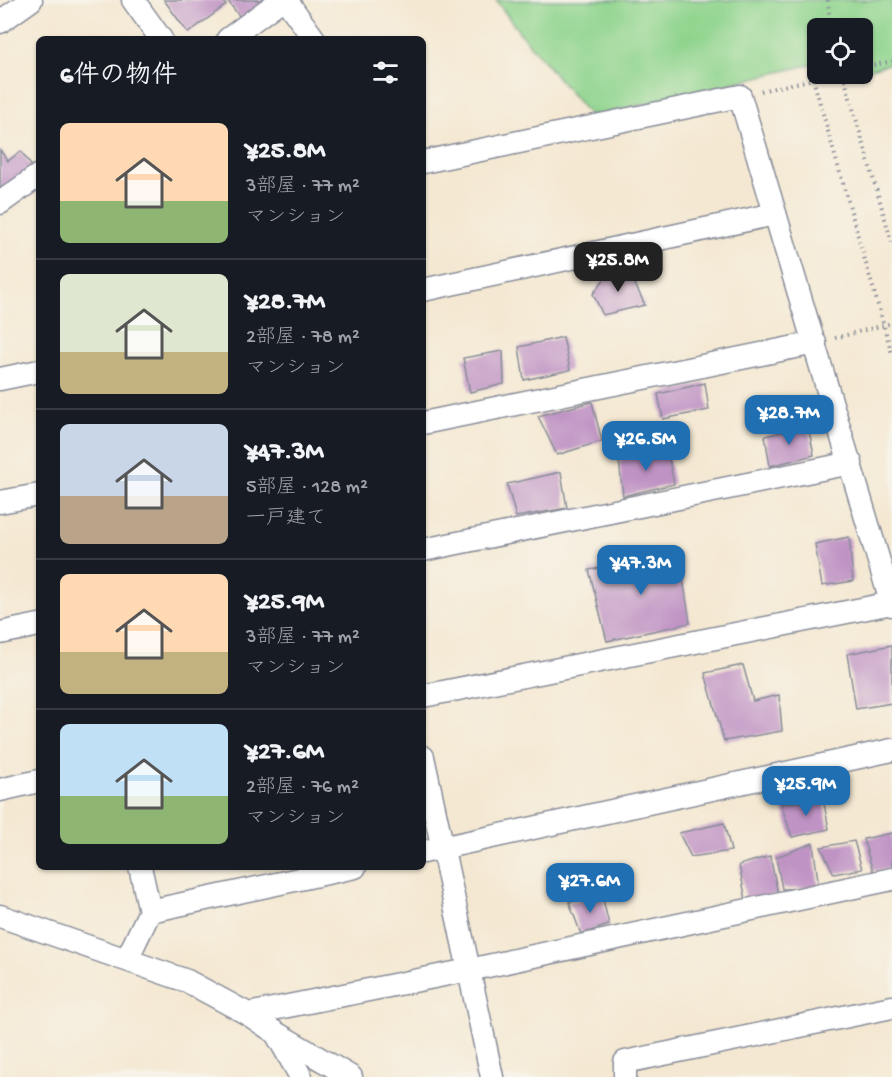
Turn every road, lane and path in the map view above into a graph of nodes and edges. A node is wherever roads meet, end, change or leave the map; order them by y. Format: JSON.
{"nodes":[{"id":1,"x":31,"y":0,"type":"edge"},
{"id":2,"x":133,"y":0,"type":"edge"},
{"id":3,"x":281,"y":0,"type":"edge"},
{"id":4,"x":286,"y":0,"type":"edge"},
{"id":5,"x":828,"y":0,"type":"edge"},
{"id":6,"x":829,"y":18,"type":"edge"},
{"id":7,"x":0,"y":22,"type":"edge"},
{"id":8,"x":159,"y":36,"type":"edge"},
{"id":9,"x":232,"y":36,"type":"edge"},
{"id":10,"x":312,"y":36,"type":"edge"},
{"id":11,"x":892,"y":61,"type":"edge"},
{"id":12,"x":873,"y":65,"type":"edge"},
{"id":13,"x":807,"y":80,"type":"edge"},
{"id":14,"x":814,"y":84,"type":"edge"},
{"id":15,"x":846,"y":84,"type":"edge"},
{"id":16,"x":740,"y":96,"type":"junction"},
{"id":17,"x":426,"y":161,"type":"edge"},
{"id":18,"x":36,"y":177,"type":"edge"},
{"id":19,"x":0,"y":203,"type":"edge"},
{"id":20,"x":776,"y":214,"type":"junction"},
{"id":21,"x":892,"y":243,"type":"edge"},
{"id":22,"x":426,"y":289,"type":"edge"},
{"id":23,"x":892,"y":323,"type":"edge"},
{"id":24,"x":884,"y":325,"type":"junction"},
{"id":25,"x":815,"y":343,"type":"junction"},
{"id":26,"x":892,"y":354,"type":"edge"},
{"id":27,"x":36,"y":372,"type":"edge"},
{"id":28,"x":0,"y":379,"type":"edge"},
{"id":29,"x":426,"y":422,"type":"edge"},
{"id":30,"x":851,"y":463,"type":"junction"},
{"id":31,"x":36,"y":496,"type":"edge"},
{"id":32,"x":0,"y":502,"type":"edge"},
{"id":33,"x":426,"y":549,"type":"edge"},
{"id":34,"x":892,"y":603,"type":"edge"},
{"id":35,"x":36,"y":626,"type":"edge"},
{"id":36,"x":0,"y":633,"type":"edge"},
{"id":37,"x":426,"y":695,"type":"edge"},
{"id":38,"x":892,"y":750,"type":"edge"},
{"id":39,"x":36,"y":783,"type":"edge"},
{"id":40,"x":426,"y":785,"type":"edge"},
{"id":41,"x":0,"y":790,"type":"edge"},
{"id":42,"x":433,"y":850,"type":"edge"},
{"id":43,"x":141,"y":870,"type":"edge"},
{"id":44,"x":341,"y":870,"type":"edge"},
{"id":45,"x":892,"y":879,"type":"edge"},
{"id":46,"x":150,"y":911,"type":"junction"},
{"id":47,"x":0,"y":916,"type":"edge"},
{"id":48,"x":127,"y":959,"type":"junction"},
{"id":49,"x":469,"y":970,"type":"junction"},
{"id":50,"x":892,"y":1007,"type":"edge"},
{"id":51,"x":248,"y":1014,"type":"junction"},
{"id":52,"x":276,"y":1034,"type":"junction"},
{"id":53,"x":301,"y":1077,"type":"edge"},
{"id":54,"x":351,"y":1077,"type":"edge"},
{"id":55,"x":492,"y":1077,"type":"edge"},
{"id":56,"x":625,"y":1077,"type":"edge"}],
"edges":[{"from":1,"to":7,"type":"street"},
{"from":2,"to":8,"type":"street"},
{"from":3,"to":9,"type":"street"},
{"from":4,"to":10,"type":"street"},
{"from":5,"to":6,"type":"path"},
{"from":11,"to":12,"type":"path"},
{"from":13,"to":16,"type":"path"},
{"from":14,"to":24,"type":"path"},
{"from":15,"to":21,"type":"path"},
{"from":16,"to":17,"type":"street"},
{"from":16,"to":20,"type":"street"},
{"from":18,"to":19,"type":"street"},
{"from":20,"to":22,"type":"street"},
{"from":20,"to":25,"type":"street"},
{"from":23,"to":24,"type":"path"},
{"from":24,"to":25,"type":"path"},
{"from":24,"to":26,"type":"path"},
{"from":25,"to":29,"type":"street"},
{"from":25,"to":30,"type":"street"},
{"from":27,"to":28,"type":"street"},
{"from":30,"to":33,"type":"street"},
{"from":30,"to":34,"type":"street"},
{"from":31,"to":32,"type":"street"},
{"from":34,"to":37,"type":"street"},
{"from":35,"to":36,"type":"street"},
{"from":38,"to":42,"type":"street"},
{"from":39,"to":41,"type":"street"},
{"from":40,"to":42,"type":"street"},
{"from":42,"to":49,"type":"street"},
{"from":43,"to":46,"type":"street"},
{"from":44,"to":46,"type":"street"},
{"from":45,"to":49,"type":"street"},
{"from":46,"to":48,"type":"street"},
{"from":47,"to":48,"type":"street"},
{"from":48,"to":51,"type":"street"},
{"from":49,"to":51,"type":"street"},
{"from":49,"to":55,"type":"street"},
{"from":50,"to":56,"type":"street"},
{"from":51,"to":52,"type":"street"},
{"from":52,"to":53,"type":"street"},
{"from":52,"to":54,"type":"street"}]}
